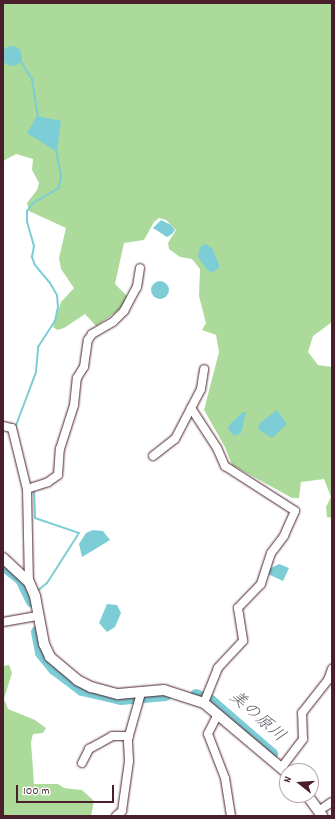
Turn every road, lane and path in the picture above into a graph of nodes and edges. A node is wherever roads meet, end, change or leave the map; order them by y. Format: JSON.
{"nodes":[{"id":1,"x":140,"y":268,"type":"dead end"},
{"id":2,"x":204,"y":369,"type":"dead end"},
{"id":3,"x":191,"y":408,"type":"junction"},
{"id":4,"x":3,"y":426,"type":"edge"},
{"id":5,"x":153,"y":456,"type":"dead end"},
{"id":6,"x":27,"y":489,"type":"junction"},
{"id":7,"x":3,"y":558,"type":"edge"},
{"id":8,"x":29,"y":582,"type":"junction"},
{"id":9,"x":38,"y":616,"type":"junction"},
{"id":10,"x":3,"y":622,"type":"edge"},
{"id":11,"x":332,"y":669,"type":"edge"},
{"id":12,"x":141,"y":692,"type":"junction"},
{"id":13,"x":204,"y":703,"type":"junction"},
{"id":14,"x":218,"y":714,"type":"junction"},
{"id":15,"x":129,"y":736,"type":"junction"},
{"id":16,"x":82,"y":763,"type":"dead end"},
{"id":17,"x":288,"y":763,"type":"edge"},
{"id":18,"x":279,"y":766,"type":"edge"},
{"id":19,"x":116,"y":816,"type":"edge"},
{"id":20,"x":231,"y":816,"type":"edge"}],
"edges":[{"from":1,"to":6,"type":"street"},
{"from":2,"to":3,"type":"street"},
{"from":3,"to":5,"type":"street"},
{"from":3,"to":13,"type":"street"},
{"from":4,"to":6,"type":"street"},
{"from":6,"to":8,"type":"street"},
{"from":7,"to":8,"type":"main road"},
{"from":8,"to":9,"type":"main road"},
{"from":9,"to":10,"type":"street"},
{"from":9,"to":12,"type":"main road"},
{"from":11,"to":17,"type":"street"},
{"from":12,"to":13,"type":"main road"},
{"from":12,"to":15,"type":"street"},
{"from":13,"to":14,"type":"main road"},
{"from":14,"to":18,"type":"main road"},
{"from":14,"to":20,"type":"street"},
{"from":15,"to":16,"type":"street"},
{"from":15,"to":19,"type":"street"}]}
